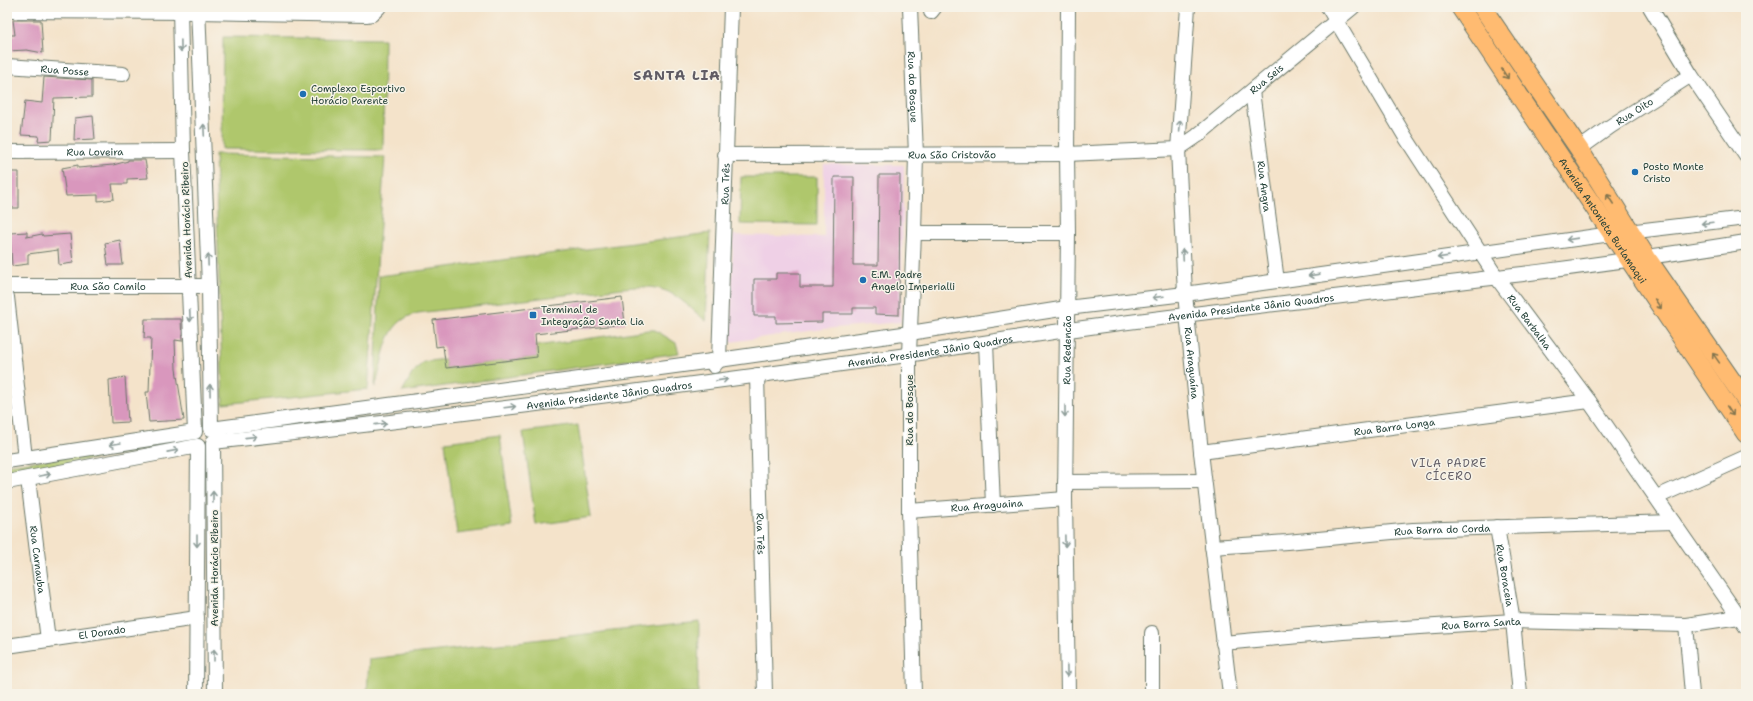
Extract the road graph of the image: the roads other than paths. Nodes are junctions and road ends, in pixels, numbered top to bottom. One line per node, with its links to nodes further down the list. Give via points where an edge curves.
1 (379, 7): 11 (street, via 372,14 366,15)
2 (730, 7): 25 (street, Rua Três)
3 (910, 7): 26 (street, Rua do Bosque)
4 (1068, 7): 24 (street, Rua Redencão)
5 (1188, 7): 20 (street, Rua Araguaína, one-way to 5)
6 (1328, 7): 14 (street, Rua Barbalha)
7 (1354, 7): 14 (street, Rua Seis)
8 (1460, 7): 15 (main road, Avenida Antonieta Burlamaqui)
9 (1482, 7): 15 (main road, Avenida Antonieta Burlamaqui)
10 (1650, 7): 18 (street)
11 (198, 9): 12 (street); 41 (street, Avenida Horácio Ribeiro, one-way to 11)
12 (180, 10): 13 (street); 22 (street, Avenida Horácio Ribeiro, one-way to 22)
13 (7, 12)
14 (1337, 20): 19 (street, Rua Seis); 34 (street, Rua Barbalha, via 1406,138)
15 (1499, 50): 21 (main road, Avenida Antonieta Burlamaqui); 32 (main road, Avenida Antonieta Burlamaqui, one-way to 32)
16 (7, 66): 17 (street, Rua Posse)
17 (123, 74)
18 (1691, 75): 21 (street, Rua Oito); 27 (street)
19 (1252, 91): 20 (street, Rua Seis); 38 (street, Rua Angra)
20 (1178, 149): 24 (street, Rua São Cristovão); 42 (street, Rua Araguaína, one-way to 20)
21 (1579, 149): 29 (main road, Avenida Antonieta Burlamaqui, one-way to 21)
22 (183, 151): 23 (street, Rua Loveira); 40 (street, Avenida Horácio Ribeiro)
23 (7, 152)
24 (1067, 154): 26 (street, Rua São Cristovão); 31 (street, Rua Redencão)
25 (725, 155): 26 (street, Rua São Cristovão); 51 (street, Rua Três)
26 (916, 155): 30 (street, Rua do Bosque)
27 (1746, 156)
28 (1746, 218): 29 (street, Avenida Presidente Jânio Quadros, one-way to 29)
29 (1631, 232): 32 (street, Avenida Presidente Jânio Quadros); 35 (main road, Avenida Antonieta Burlamaqui)
30 (914, 233): 31 (street); 47 (street, Rua do Bosque)
31 (1068, 233): 44 (street, Rua Redencão)
32 (1611, 234): 34 (street, Avenida Presidente Jânio Quadros, one-way to 34); 36 (main road, Avenida Antonieta Burlamaqui)
33 (1746, 242): 35 (street, Avenida Presidente Jânio Quadros)
34 (1481, 252): 37 (street, Rua Barbalha); 38 (street, Avenida Presidente Jânio Quadros, one-way to 38)
35 (1647, 258): 36 (street, Avenida Presidente Jânio Quadros); 55 (main road, Avenida Antonieta Burlamaqui, one-way to 35)
36 (1628, 260): 37 (street, Avenida Presidente Jânio Quadros); 59 (main road, Avenida Antonieta Burlamaqui, one-way to 59)
37 (1497, 278): 45 (street, Avenida Presidente Jânio Quadros); 54 (street, Rua Barbalha)
38 (1277, 281): 42 (street, Avenida Presidente Jânio Quadros)
39 (7, 286): 40 (street, Rua São Camilo)
40 (188, 286): 41 (street, Rua São Camilo); 58 (street, Avenida Horácio Ribeiro, one-way to 58)
41 (209, 286): 60 (street, Avenida Horácio Ribeiro, one-way to 41)
42 (1185, 294): 44 (street, Avenida Presidente Jânio Quadros, one-way to 44); 45 (street, Rua Araguaína)
43 (7, 298): 50 (street)
44 (1067, 308): 46 (street, Rua Redencão); 47 (street, Avenida Presidente Jânio Quadros)
45 (1186, 314): 46 (street, Avenida Presidente Jânio Quadros); 62 (street, Rua Araguaína)
46 (1066, 330): 48 (street, Avenida Presidente Jânio Quadros); 69 (street, Rua Redencão, one-way to 69)
47 (910, 333): 49 (street, Rua do Bosque); 51 (street, Avenida Presidente Jânio Quadros)
48 (986, 343): 49 (street, Avenida Presidente Jânio Quadros); 72 (street)
49 (909, 354): 52 (street, Avenida Presidente Jânio Quadros); 73 (street, Rua do Bosque)
50 (10, 360): 64 (street)
51 (719, 360): 53 (street); 56 (street, Avenida Presidente Jânio Quadros)
52 (757, 375): 53 (street, Avenida Presidente Jânio Quadros, one-way to 52); 87 (street, Rua Três)
53 (700, 383): 57 (street, Avenida Presidente Jânio Quadros, one-way to 53)
54 (1589, 401): 62 (street, Rua Barra Longa); 70 (street, Rua Barbalha)
55 (1746, 401)
56 (381, 407): 57 (street); 60 (street, Avenida Presidente Jânio Quadros, via 304,416)
57 (405, 421): 60 (street, Avenida Presidente Jânio Quadros, one-way to 57)
58 (195, 432): 60 (street, via 206,426); 61 (street, Avenida Horácio Ribeiro); 64 (street, one-way to 64)
59 (1746, 434)
60 (212, 436): 61 (street); 86 (street, Avenida Horácio Ribeiro, one-way to 60)
61 (198, 446): 66 (street, one-way to 61); 77 (street, Avenida Horácio Ribeiro, one-way to 77)
62 (1201, 452): 67 (street, Rua Araguaína)
63 (1746, 457): 70 (street)
64 (25, 458): 65 (street)
65 (7, 461)
66 (28, 479): 68 (street); 82 (street, Rua Carnauba)
67 (1204, 481): 69 (street); 76 (street, Rua Araguaína)
68 (7, 482)
69 (1065, 482): 71 (street, Rua Redencão)
70 (1657, 498): 74 (street, Rua Barbalha)
71 (1065, 499): 72 (street, Rua Araguaina); 89 (street, Rua Redencão, one-way to 89)
72 (993, 505): 73 (street, Rua Araguaina)
73 (909, 511): 88 (street, Rua do Bosque)
74 (1673, 522): 75 (street, Rua Barra do Corda); 79 (street, Rua Barbalha)
75 (1497, 527): 76 (street, Rua Barra do Corda, via 1413,530); 78 (street, Rua Boraceia)
76 (1212, 547): 83 (street, Rua Araguaína)
77 (197, 618): 82 (street, El Dorado); 85 (street, Avenida Horácio Ribeiro)
78 (1513, 620): 80 (street, Rua Barra Santa); 83 (street, Rua Barra Santa); 92 (street, Rua Boraceia)
79 (1743, 622): 80 (street, Rua Barra Santa)
80 (1686, 625): 93 (street)
81 (1152, 633): 90 (street)
82 (48, 640): 84 (street, El Dorado)
83 (1223, 643): 91 (street, Rua Araguaína)
84 (7, 646)
85 (196, 694)
86 (214, 694)
87 (765, 694)
88 (914, 694)
89 (1068, 694)
90 (1152, 694)
91 (1230, 694)
92 (1520, 694)
93 (1692, 694)

